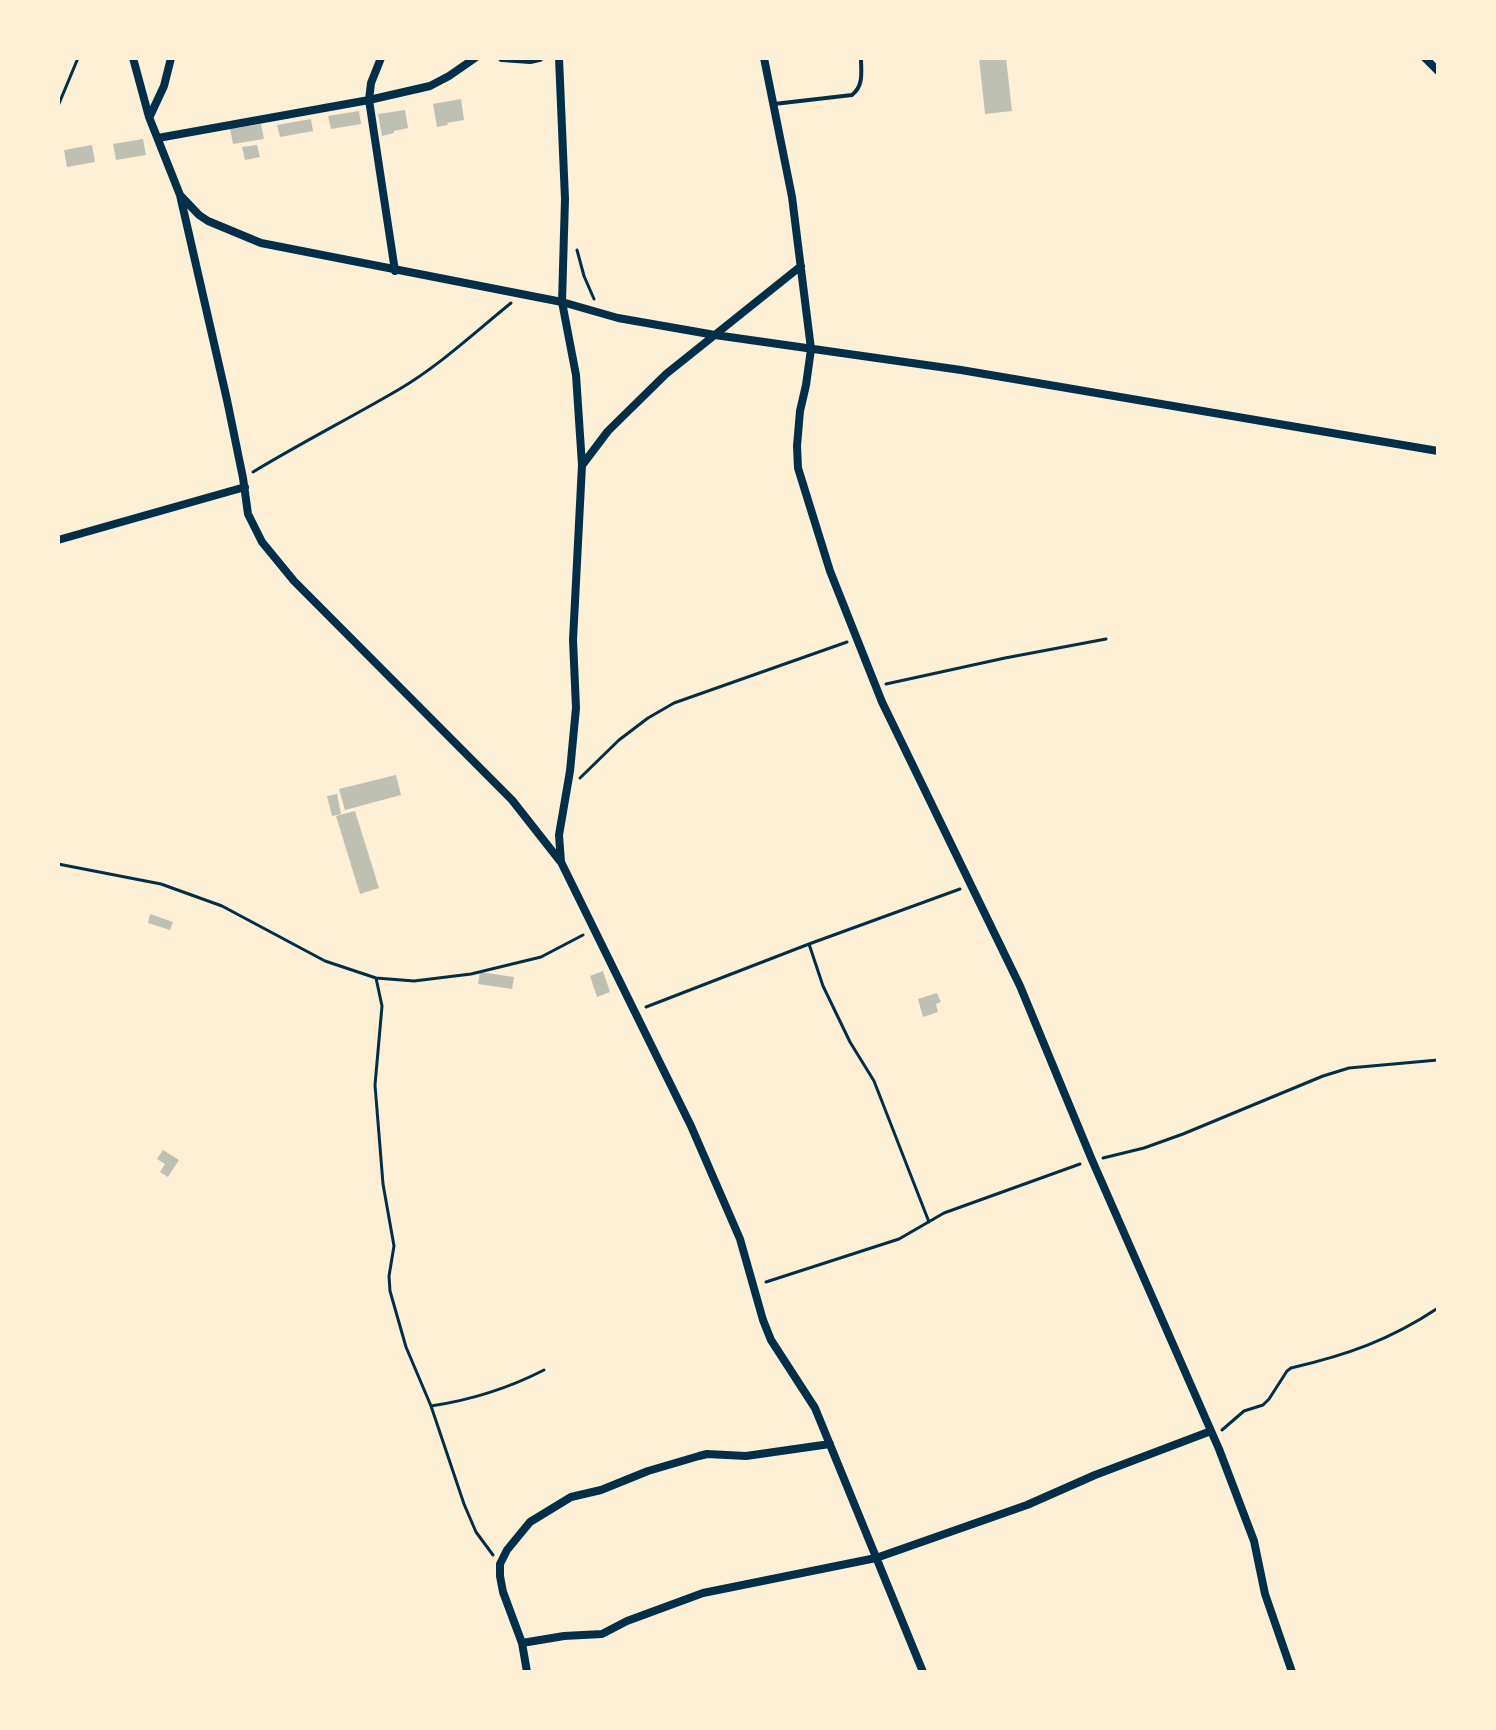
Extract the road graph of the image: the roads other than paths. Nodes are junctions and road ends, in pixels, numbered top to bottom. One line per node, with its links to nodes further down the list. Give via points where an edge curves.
1 (133, 58): 14 (street)
2 (171, 58): 14 (street)
3 (381, 58): 12 (street)
4 (475, 58): 12 (street, via 430,86)
5 (502, 58): 6 (street)
6 (539, 58)
7 (559, 58): 19 (street, via 565,199)
8 (764, 58): 13 (street)
9 (861, 58): 13 (lane, via 862,80 852,95)
10 (1425, 58): 11 (street)
11 (1438, 71)
12 (369, 100): 15 (street); 18 (street)
13 (774, 104): 17 (street)
14 (149, 117): 15 (street)
15 (158, 138): 16 (street)
16 (180, 195): 18 (street, via 208,221 261,243); 24 (street)
17 (801, 266): 20 (street); 21 (street)
18 (395, 271): 19 (street)
19 (562, 302): 20 (street); 23 (street, via 576,375)
20 (715, 335): 21 (street); 23 (street, via 666,374)
21 (811, 349): 22 (street); 27 (street, via 800,411 798,468 830,571 875,686 1020,986)
22 (1438, 451)
23 (582, 465): 26 (street, via 573,640 576,708 559,835)
24 (244, 482): 25 (street); 26 (street, via 248,514 262,542 294,581 512,800)
25 (58, 540)
26 (561, 862): 28 (street, via 691,1126 740,1239 771,1340 815,1408)
27 (1211, 1431): 29 (street); 33 (street, via 1251,1531 1265,1594)
28 (830, 1444): 29 (street); 30 (street, via 746,1456 699,1456 571,1497 530,1522 500,1564 503,1592)
29 (876, 1558): 30 (street, via 703,1593 602,1634); 32 (street)
30 (522, 1643): 31 (street)
31 (527, 1672)
32 (923, 1672)
33 (1292, 1672)

